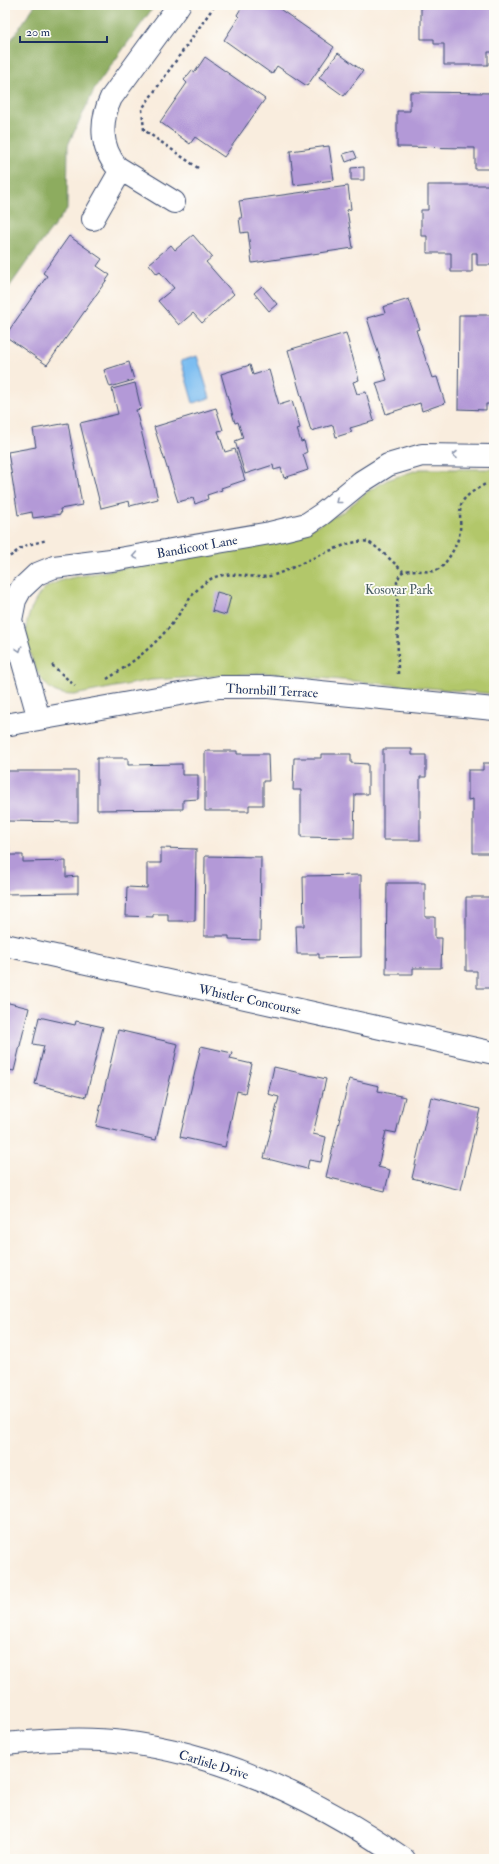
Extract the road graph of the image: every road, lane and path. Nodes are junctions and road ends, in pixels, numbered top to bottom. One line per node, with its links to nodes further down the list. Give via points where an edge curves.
1 (179, 5): 4 (street, via 116,91 106,109 104,140 111,158)
2 (215, 5): 3 (path, via 142,109 144,130)
3 (198, 168)
4 (121, 170): 5 (street); 6 (street)
5 (174, 202)
6 (93, 219)
7 (494, 456): 12 (street, Bandicoot Lane, one-way to 12, via 422,455 388,465 361,482 307,524 134,557 67,564 46,569 26,583 14,605 12,626)
8 (488, 482): 11 (path, via 461,504 458,540 445,564 438,570 428,572)
9 (54, 540): 10 (path, via 24,546)
10 (5, 560)
11 (403, 571): 13 (path, via 368,542 358,542 322,554 273,576 224,574 214,577 205,582 166,631 145,651); 15 (path, via 397,582)
12 (23, 659): 14 (path, via 42,655 76,687); 17 (street, Bandicoot Lane)
13 (104, 681)
14 (81, 688)
15 (398, 700): 16 (street, Thornbill Terrace); 17 (street, Thornbill Terrace, via 269,687 219,687)
16 (494, 709)
17 (39, 719): 18 (street, Thornbill Terrace)
18 (5, 725)
19 (5, 944): 20 (street, Whistler Concourse)
20 (494, 1053)
21 (5, 1744): 22 (street, Carlisle Drive, via 108,1741 162,1749 212,1762 281,1788 348,1824)
22 (404, 1859)

